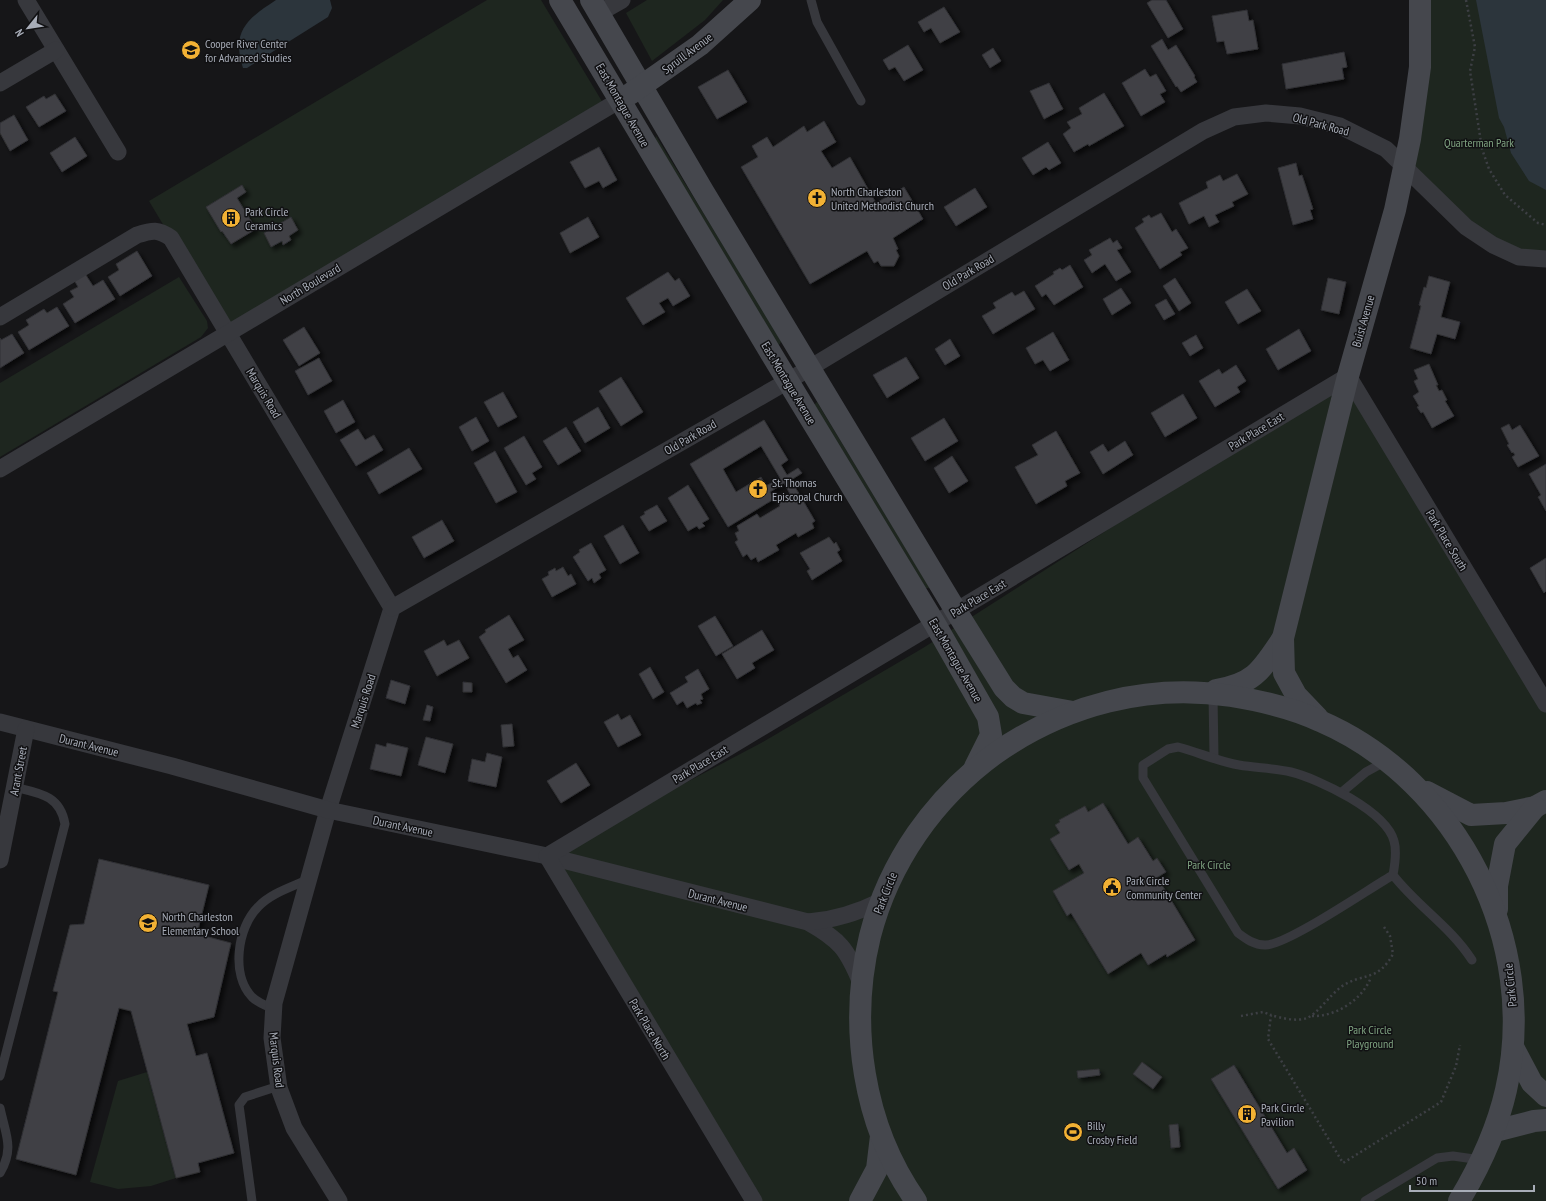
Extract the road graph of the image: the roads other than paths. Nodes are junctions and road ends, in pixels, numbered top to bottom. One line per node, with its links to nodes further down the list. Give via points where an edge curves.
1 (26, 0): 8 (street)
2 (560, 0): 11 (street, East Montague Avenue)
3 (622, 0): 7 (street)
4 (750, 0): 10 (street, Spruill Avenue, via 700,45)
5 (811, 0): 12 (lane, via 817,22)
6 (1420, 0): 14 (street, Buist Avenue, via 1420,67)
7 (595, 7): 10 (street, East Montague Avenue)
8 (56, 50): 9 (street); 13 (street)
9 (0, 83)
10 (642, 86): 11 (street, Spruill Avenue); 18 (street, East Montague Avenue, via 702,191)
11 (620, 100): 17 (street, North Boulevard); 20 (street, East Montague Avenue)
12 (861, 100)
13 (118, 152)
14 (1404, 165): 15 (street, Old Park Road, via 1466,227 1488,242 1519,257); 18 (street, Old Park Road, via 1386,149 1340,126 1300,116 1266,113 1234,117 1202,131); 19 (street, Buist Avenue, via 1395,210)
15 (1546, 259)
16 (0, 317): 17 (street, Marquis Road, via 137,234 162,231 171,238)
17 (228, 333): 21 (street, North Boulevard); 22 (street, Marquis Road)
18 (810, 367): 20 (street, Old Park Road); 23 (street, East Montague Avenue)
19 (1348, 376): 23 (street, Park Place East); 25 (street, Buist Avenue); 27 (street, Park Place South)
20 (788, 381): 22 (street, Old Park Road); 24 (street, East Montague Avenue)
21 (0, 469)
22 (392, 608): 39 (street, Marquis Road)
23 (956, 611): 24 (street, Park Place East); 28 (street, East Montague Avenue, via 1004,688 1013,698 1024,703)
24 (935, 624): 34 (street, East Montague Avenue, via 988,717 991,735); 40 (street, Park Place East)
25 (1283, 638): 26 (street, Buist Avenue, via 1267,661 1243,684); 29 (street, Buist Avenue, via 1284,673 1296,695)
26 (1209, 693): 28 (street, Park Circle, via 1160,692 1115,699); 29 (street, Park Circle, via 1263,701); 32 (lane)
27 (1546, 704)
28 (1072, 712): 34 (street, Park Circle, via 1021,736)
29 (1320, 720): 33 (street, Park Circle, via 1354,738)
30 (0, 722): 31 (street, Durant Avenue)
31 (26, 729): 36 (street, Arant Street); 39 (street, Durant Avenue, via 172,766)
32 (1214, 757): 37 (lane, via 1238,765 1290,772); 42 (lane, via 1178,747 1168,749 1143,765 1143,778 1238,933 1247,940 1266,946 1286,940)
33 (1386, 760): 35 (street, Park Circle); 37 (lane, via 1366,772)
34 (974, 770): 44 (street, Park Circle, via 937,807 915,836 896,868)
35 (1415, 786): 38 (street, via 1469,814 1506,813); 45 (street, Park Circle, via 1459,838 1481,877)
36 (14, 787): 41 (street, Arant Street); 51 (lane, via 43,794 52,799 60,808 65,824)
37 (1342, 792): 42 (lane, via 1386,826 1394,841)
38 (1540, 804): 45 (street, via 1505,844 1497,886)
39 (328, 810): 40 (street, Durant Avenue); 43 (street, Marquis Road)
40 (547, 856): 46 (street, Durant Avenue); 62 (street, Park Place North)
41 (0, 860)
42 (1393, 874): 47 (lane, via 1406,892 1452,932)
43 (309, 879): 49 (street, Marquis Road); 49 (lane, via 284,890 258,907 245,929 239,964 245,988 258,1002)
44 (881, 901): 46 (street, Durant Avenue, via 832,921); 48 (street, Park Circle, via 867,949)
45 (1497, 915): 50 (street, Park Circle, via 1514,1003)
46 (808, 922): 48 (street, Durant Avenue, via 831,935 850,956)
47 (1472, 960)
48 (861, 983): 57 (street, Park Circle, via 862,1061)
49 (274, 1009): 52 (street, Marquis Road, via 272,1038)
50 (1513, 1047): 53 (street, via 1532,1083); 56 (street, Park Circle, via 1507,1090)
51 (0, 1076)
52 (279, 1086): 60 (lane, via 245,1097 239,1105); 61 (street, Marquis Road, via 294,1128)
53 (1546, 1096)
54 (0, 1108): 59 (lane, via 9,1153)
55 (1546, 1120): 56 (street)
56 (1495, 1131): 58 (street, Park Circle)
57 (881, 1136): 63 (street, via 877,1169); 64 (street, Park Circle)
58 (1482, 1160): 65 (lane, via 1453,1156 1437,1158); 66 (street, Park Circle)
59 (0, 1173)
60 (252, 1201)
61 (339, 1201)
62 (754, 1201)
63 (860, 1201)
64 (916, 1201)
65 (1365, 1201)
66 (1459, 1201)

